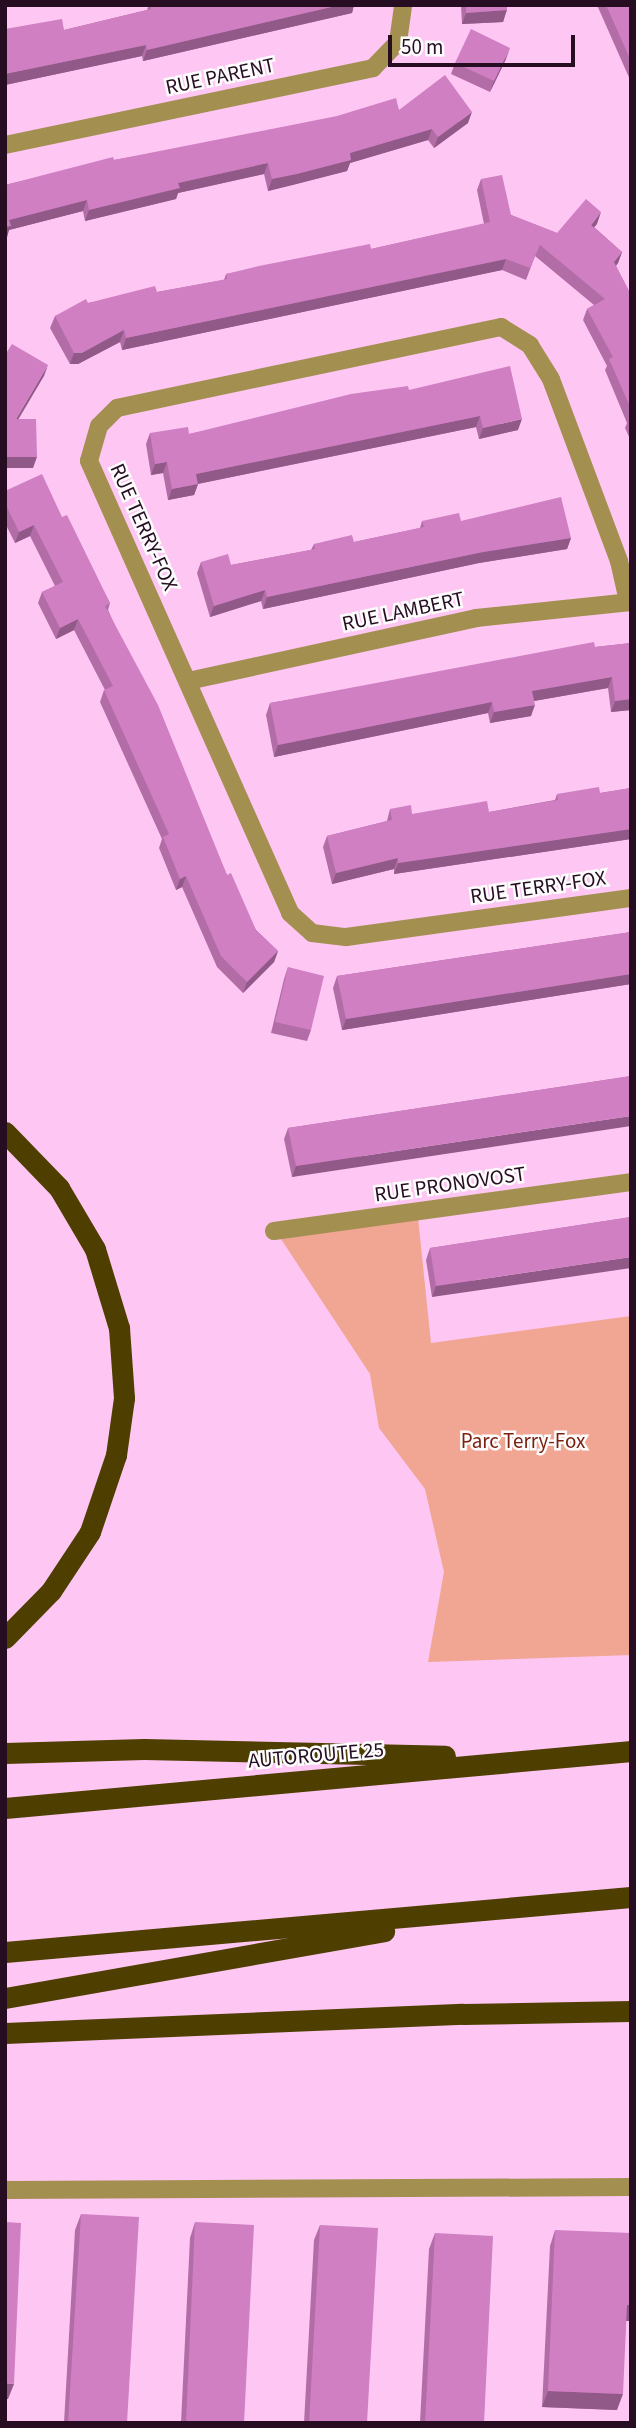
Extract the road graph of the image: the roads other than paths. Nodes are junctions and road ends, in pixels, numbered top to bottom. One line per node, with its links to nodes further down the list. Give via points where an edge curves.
1 (403, 5): 2 (street, RUE PARENT, via 398,42 373,68)
2 (5, 145)
3 (630, 601): 4 (street, RUE LAMBERT, via 476,618); 4 (street, RUE TERRY-FOX, via 551,379 530,345 501,327 117,408 99,426 89,461)
4 (188, 681): 5 (street, RUE TERRY-FOX, via 290,913 312,933 346,937)
5 (631, 898)
6 (5, 1132): 9 (highway, via 52,1178 90,1238 117,1317 124,1398 116,1455 90,1532 51,1591)
7 (631, 1182): 8 (street, RUE PRONOVOST)
8 (275, 1231)
9 (5, 1637)
10 (631, 1751): 12 (highway, AUTOROUTE 25)
11 (5, 1754): 12 (highway, via 144,1749)
12 (542, 1759): 13 (highway, AUTOROUTE 25)
13 (5, 1808)
14 (631, 1897): 15 (highway)
15 (496, 1909): 16 (highway); 17 (highway, via 128,1980)
16 (5, 1952)
17 (5, 1998)
18 (631, 2011): 19 (highway, via 435,2014)
19 (5, 2033)
20 (631, 2187): 21 (street)
21 (5, 2190)

